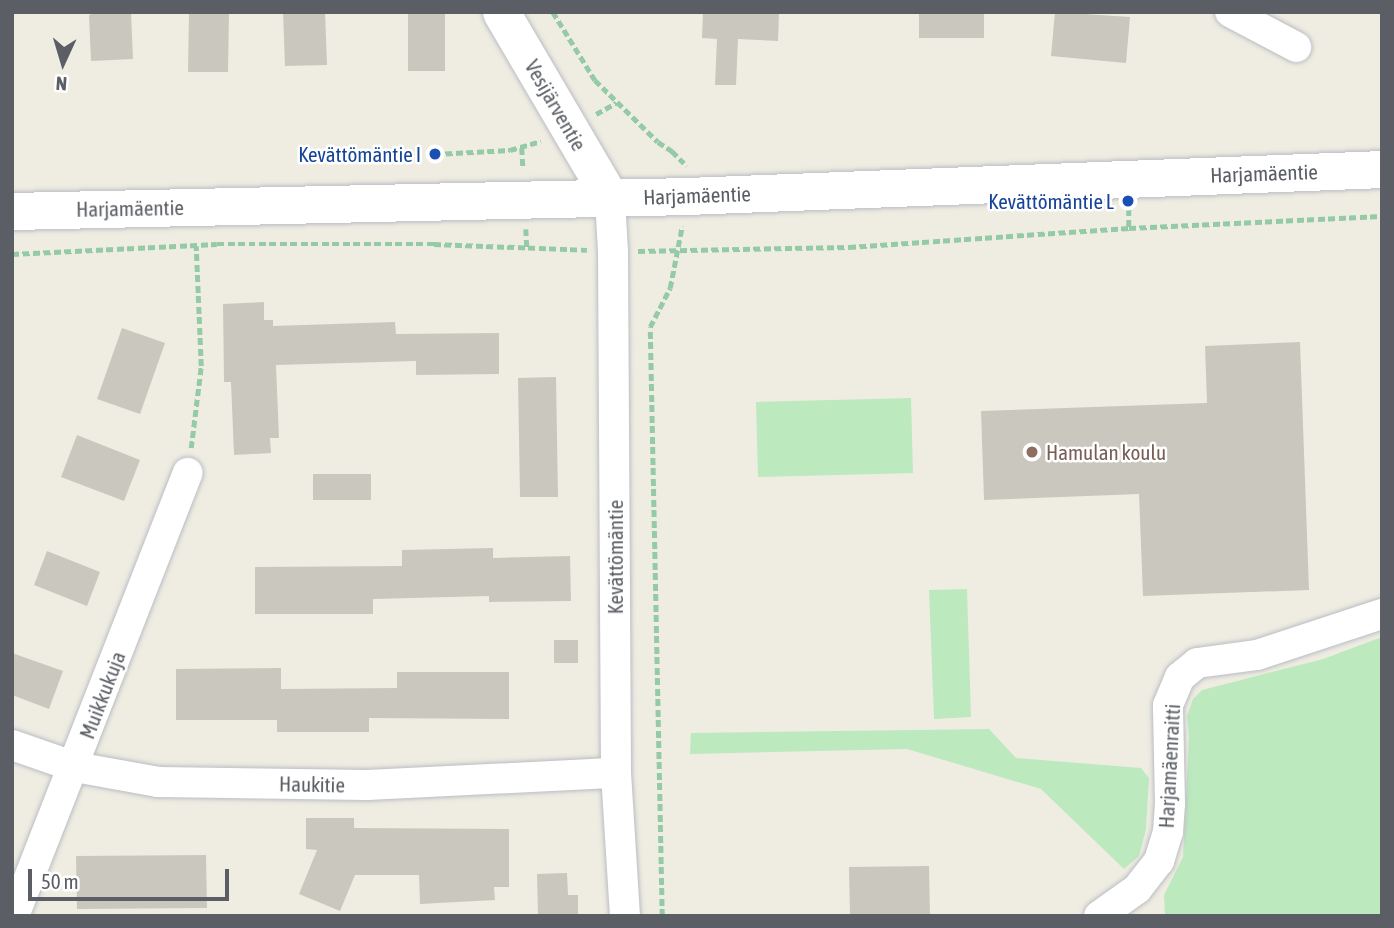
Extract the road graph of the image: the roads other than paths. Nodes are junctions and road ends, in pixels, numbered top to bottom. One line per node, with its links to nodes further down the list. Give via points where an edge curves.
1 (502, 12): 5 (street, Vesijärventie)
2 (1230, 12): 3 (street)
3 (1296, 47)
4 (1382, 169): 5 (street, Harjamäentie)
5 (610, 198): 6 (street, Harjamäentie); 11 (street, Kevättömäntie)
6 (12, 211)
7 (188, 473): 10 (street, Muikkukuja)
8 (1382, 614): 14 (street, Harjamäenraitti, via 1256,655 1197,663 1180,677 1168,705 1170,804 1159,861 1137,889)
9 (12, 745): 10 (street, Haukitie)
10 (75, 767): 11 (street, Haukitie, via 158,782 368,785); 12 (street, Muikkukuja)
11 (616, 773): 13 (street, Kevättömäntie)
12 (14, 916)
13 (625, 916)
14 (1099, 916)

